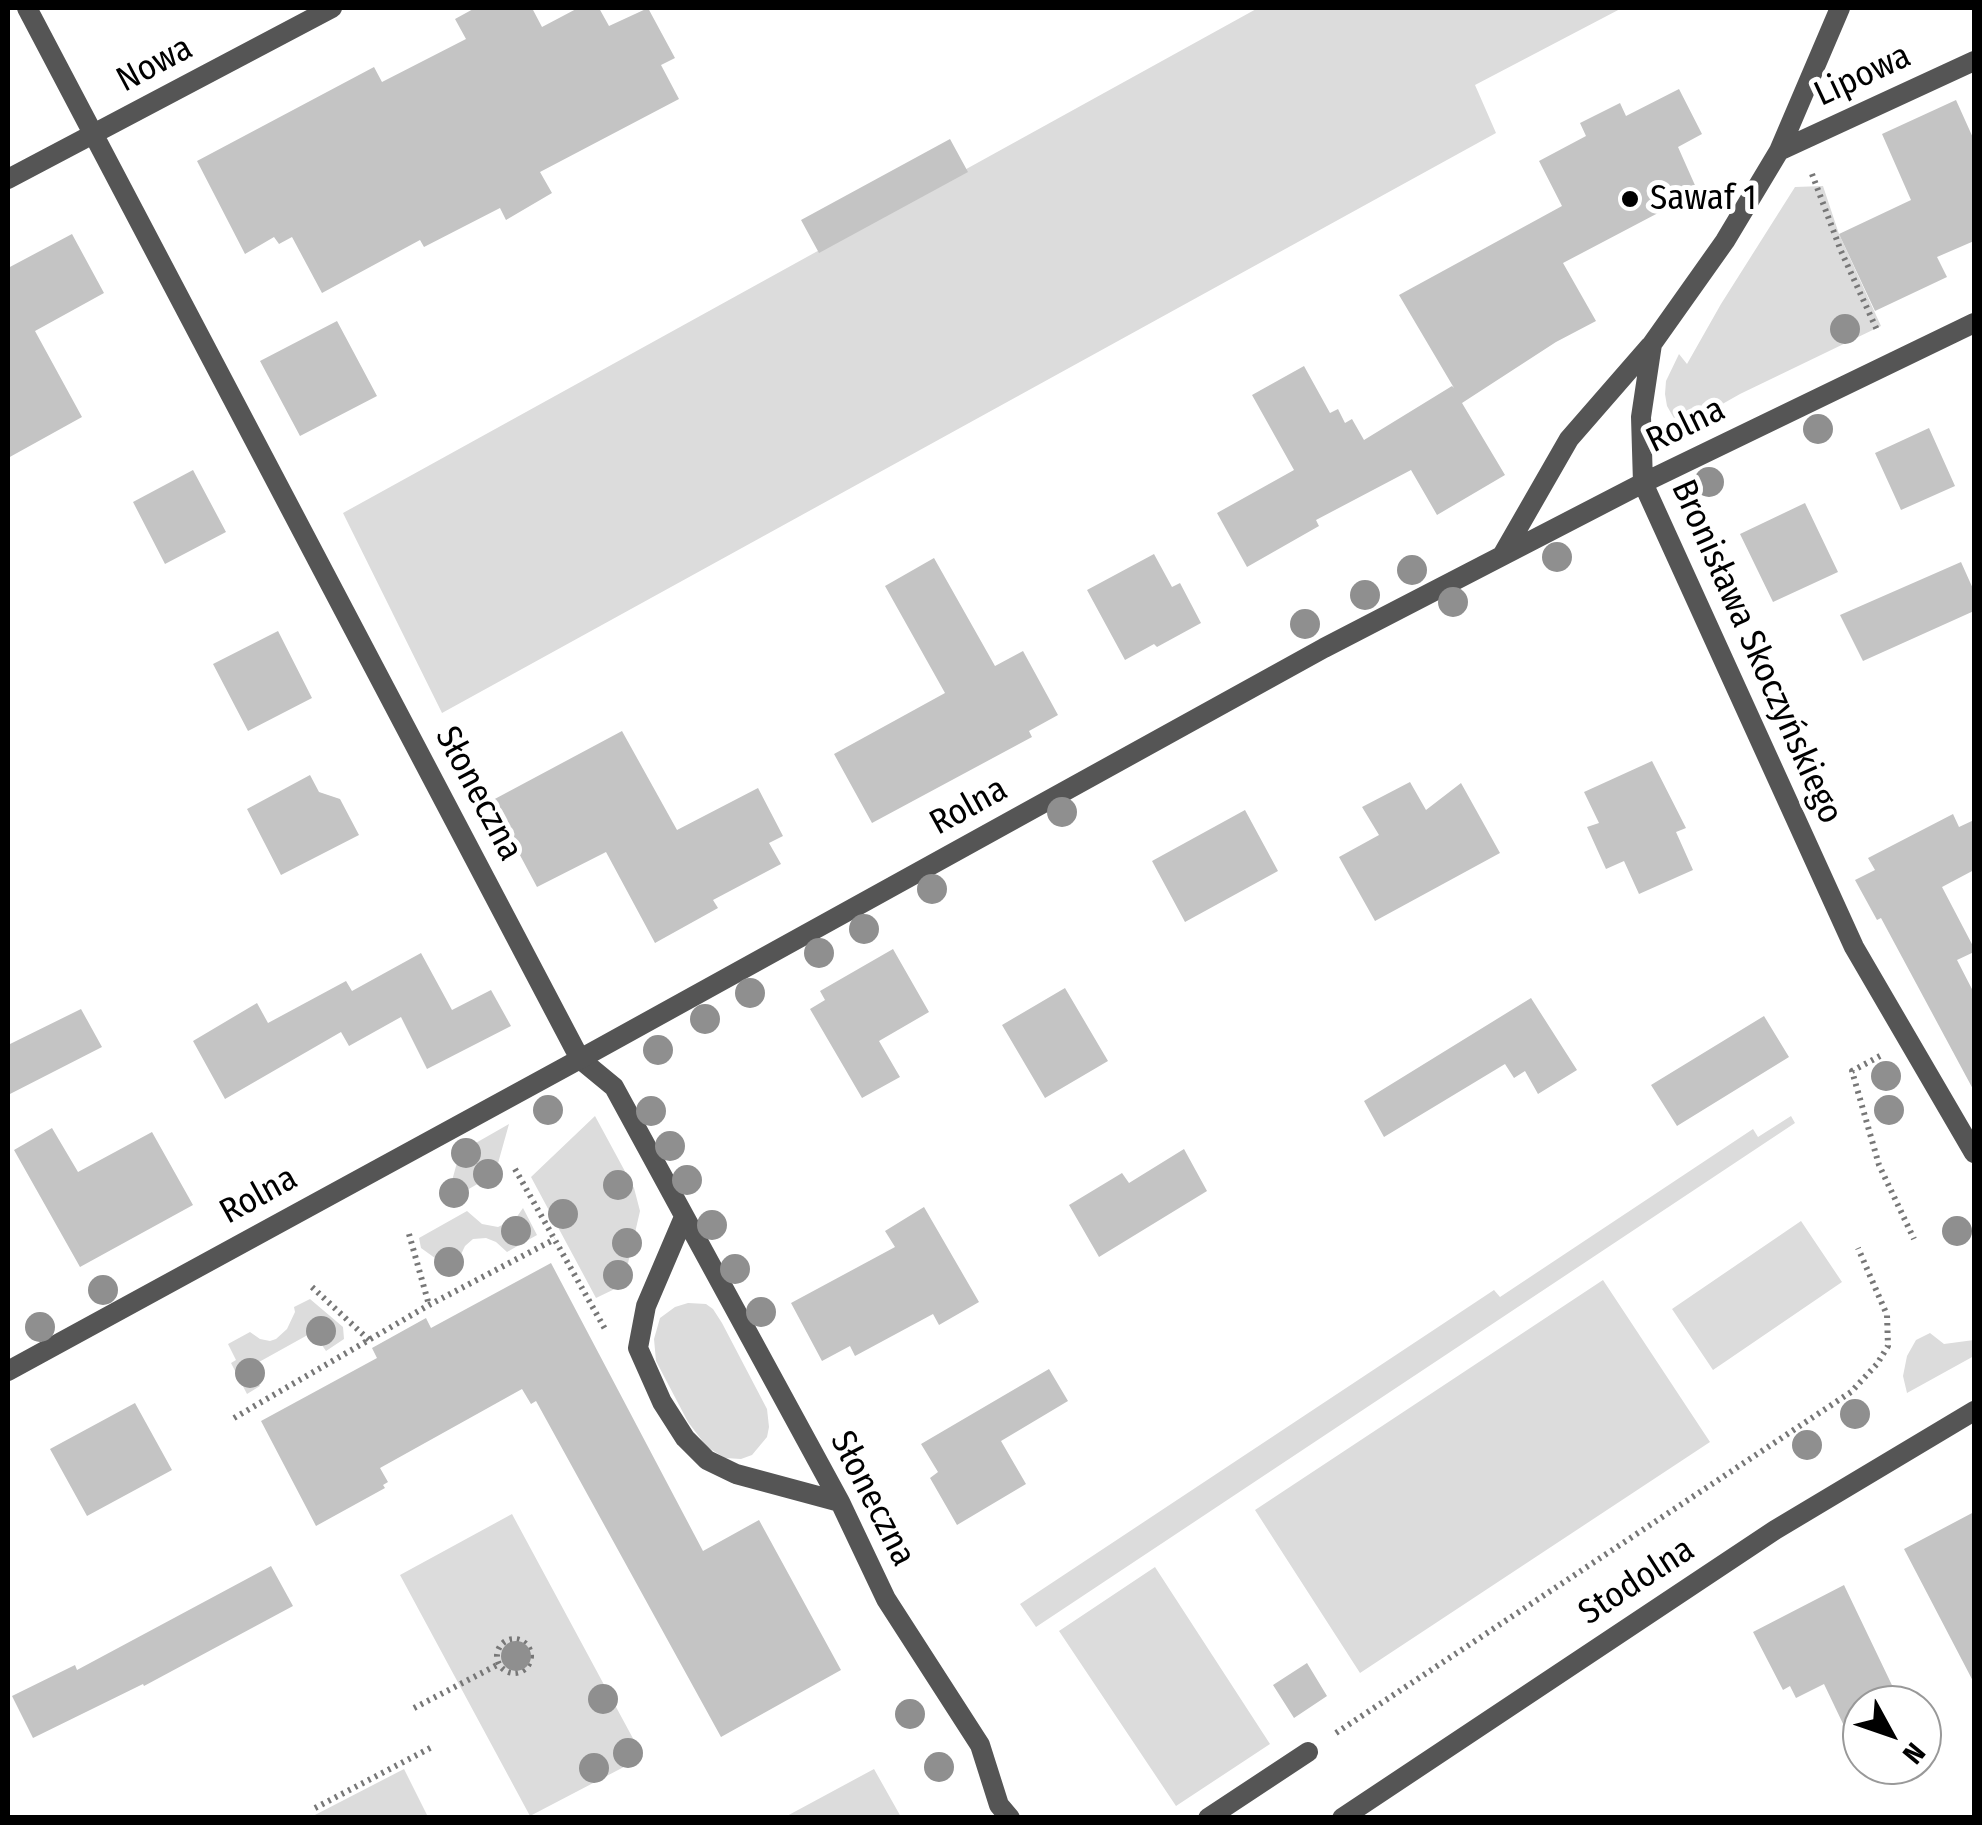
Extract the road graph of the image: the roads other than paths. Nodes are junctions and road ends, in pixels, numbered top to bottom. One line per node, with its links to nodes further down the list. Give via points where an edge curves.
1 (27, 8): 5 (street, Słoneczna)
2 (332, 8): 5 (street, Nowa)
3 (1840, 8): 6 (street, Bronisława Skoczyńskiego)
4 (1974, 61): 6 (street, Lipowa)
5 (94, 134): 7 (street, Nowa); 12 (street, Słoneczna)
6 (1779, 151): 9 (street, Bronisława Skoczyńskiego)
7 (8, 179)
8 (1974, 324): 10 (street, Rolna)
9 (1652, 344): 10 (street, Bronisława Skoczyńskiego, via 1640,417); 11 (street, via 1569,440)
10 (1643, 483): 11 (street, Rolna); 13 (street, Bronisława Skoczyńskiego, via 1854,946)
11 (1502, 556): 12 (street, Rolna)
12 (580, 1059): 14 (street, Słoneczna, via 614,1088); 15 (street, Rolna)
13 (1974, 1153)
14 (684, 1217): 17 (street, Słoneczna); 17 (street, via 646,1306 638,1348 662,1402 706,1460)
15 (8, 1371)
16 (1974, 1411): 21 (street, Stodolna, via 1775,1530)
17 (840, 1502): 19 (street, Słoneczna, via 886,1599 980,1745)
18 (1308, 1752): 20 (street)
19 (1010, 1818)
20 (1208, 1818)
21 (1342, 1818)

